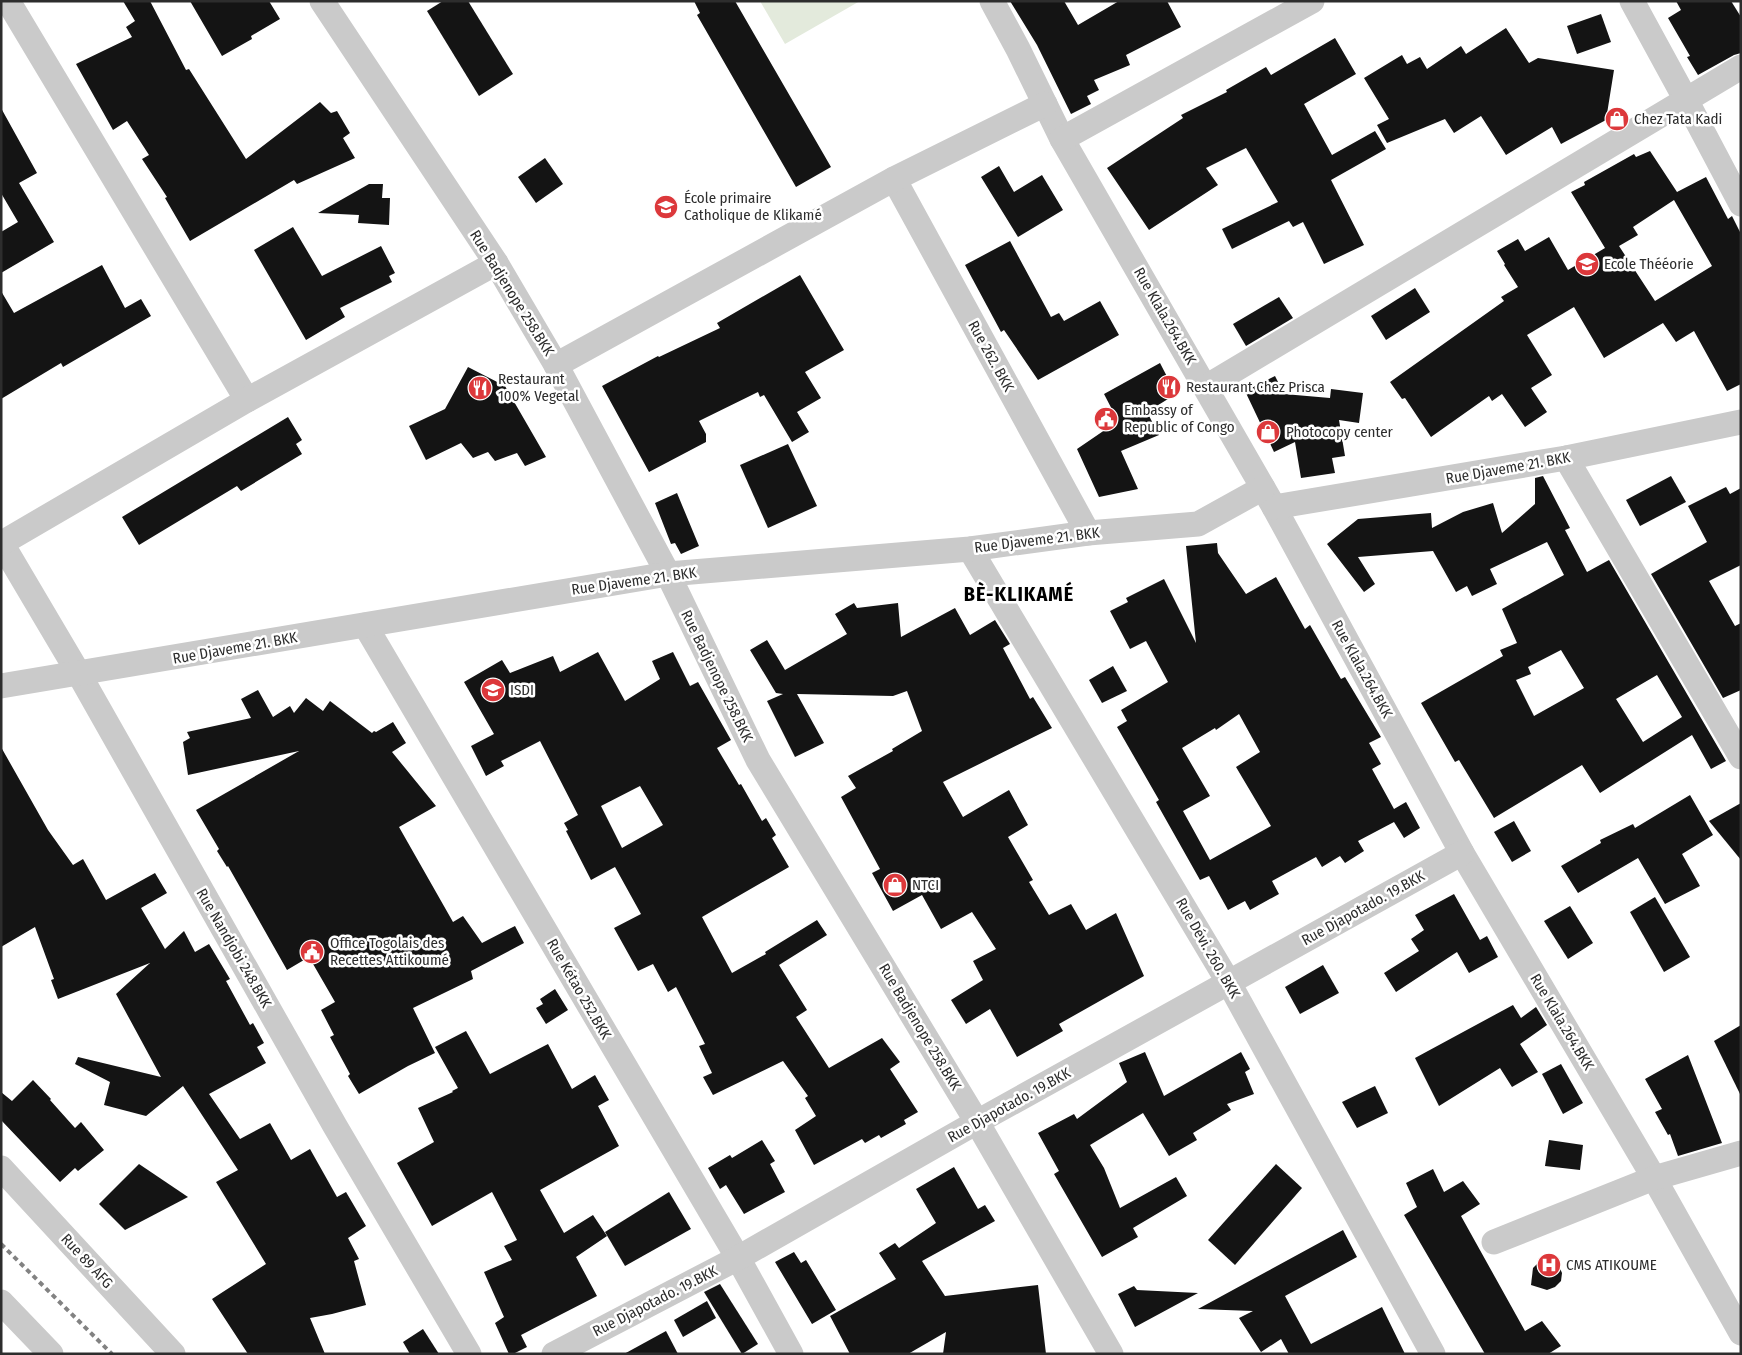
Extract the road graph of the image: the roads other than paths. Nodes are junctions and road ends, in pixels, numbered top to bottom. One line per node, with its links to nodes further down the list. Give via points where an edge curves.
1 (8, 1): 15 (street)
2 (322, 1): 12 (street, Rue Badjenope 258.BKK)
3 (992, 1): 8 (street, Rue Klala.264.BKK)
4 (1312, 1): 9 (street)
5 (1632, 1): 7 (street)
6 (1741, 67): 7 (street)
7 (1686, 100): 11 (street); 14 (street)
8 (1045, 104): 9 (street, Rue Klala.264.BKK); 10 (street)
9 (1062, 139): 14 (street, Rue Klala.264.BKK)
10 (894, 179): 13 (street); 19 (street, Rue 262. BKK)
11 (1741, 204)
12 (496, 263): 13 (street, Rue Badjenope 258.BKK); 15 (street)
13 (556, 365): 22 (street, Rue Badjenope 258.BKK)
14 (1206, 387): 18 (street, Rue Klala.264.BKK)
15 (247, 400): 20 (street)
16 (1741, 422): 17 (street, Rue Djaveme 21. BKK)
17 (1566, 458): 18 (street, Rue Djaveme 21. BKK); 26 (street)
18 (1269, 497): 19 (street, Rue Djaveme 21. BKK, via 1198,524); 27 (street, Rue Klala.264.BKK)
19 (1088, 533): 21 (street, Rue Djaveme 21. BKK)
20 (2, 542): 24 (street, Rue Nandjobi 248.BKK)
21 (970, 549): 22 (street, Rue Djaveme 21. BKK); 28 (street, Rue Dévi. 260. BKK)
22 (668, 574): 23 (street, Rue Djaveme 21. BKK); 29 (street, Rue Badjenope 258.BKK, via 758,760)
23 (365, 625): 24 (street, Rue Djaveme 21. BKK); 34 (street, Rue Kétao 252.BKK)
24 (79, 674): 25 (street, Rue Djaveme 21. BKK); 39 (street, Rue Nandjobi 248.BKK, via 335,1126)
25 (1, 686)
26 (1741, 757)
27 (1462, 853): 28 (street, Rue Djapotado. 19.BKK); 32 (street, Rue Klala.264.BKK)
28 (1229, 983): 29 (street, Rue Djapotado. 19.BKK); 43 (street, Rue Dévi. 260. BKK)
29 (977, 1122): 34 (street, Rue Djapotado. 19.BKK); 42 (street, Rue Badjenope 258.BKK)
30 (1741, 1153): 32 (street)
31 (1, 1168): 38 (street, Rue 89 AFG)
32 (1654, 1178): 33 (street); 36 (street, Rue Klala.264.BKK)
33 (1494, 1242)
34 (738, 1258): 40 (street, Rue Djapotado. 19.BKK); 41 (street, Rue Kétao 252.BKK)
35 (4, 1308): 37 (street)
36 (1741, 1333)
37 (50, 1354)
38 (174, 1354)
39 (469, 1354)
40 (554, 1354)
41 (791, 1354)
42 (1111, 1354)
43 (1433, 1354)

